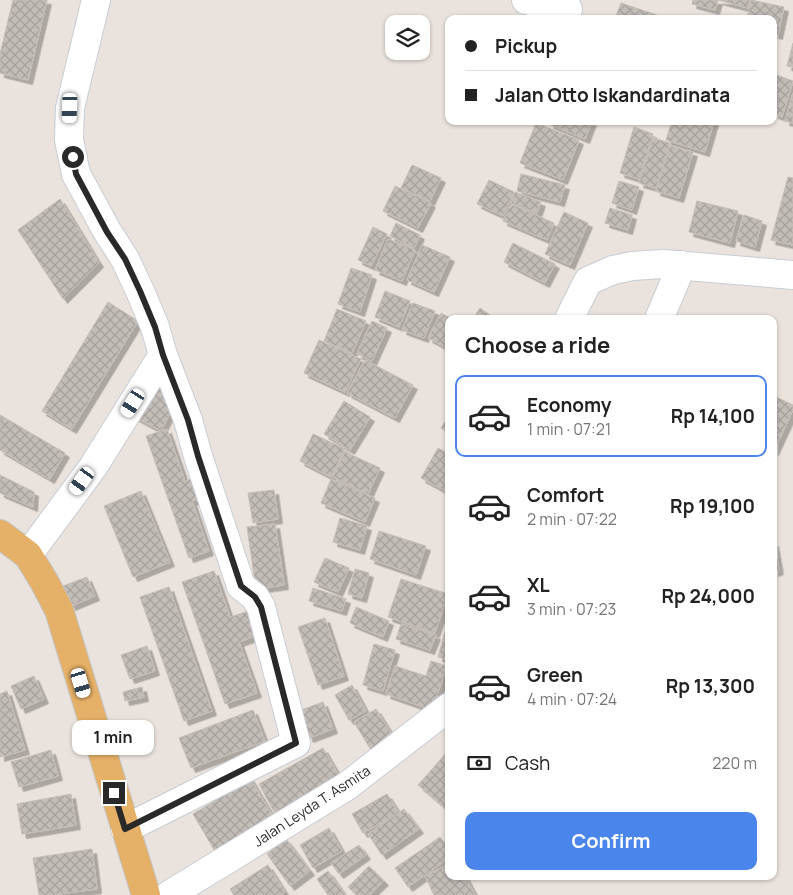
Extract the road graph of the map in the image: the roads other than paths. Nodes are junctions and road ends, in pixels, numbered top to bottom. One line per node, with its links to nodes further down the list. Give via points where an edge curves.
1 (96, 0): 8 (street, via 70,108 69,140 76,174 125,259 155,327)
2 (526, 0): 3 (street)
3 (568, 9)
4 (682, 265): 5 (street); 6 (street, via 632,266 601,275 588,281); 7 (street)
5 (793, 276)
6 (571, 315)
7 (660, 315)
8 (163, 355): 10 (street, via 93,466); 12 (street, via 188,420 241,586 255,597 261,607 296,743)
9 (0, 534): 10 (main road)
10 (28, 556): 12 (main road, via 59,610)
11 (445, 710): 14 (street, Jalan Leyda T. Asmita, via 347,786)
12 (125, 829): 13 (main road)
13 (146, 895)
14 (169, 895)

